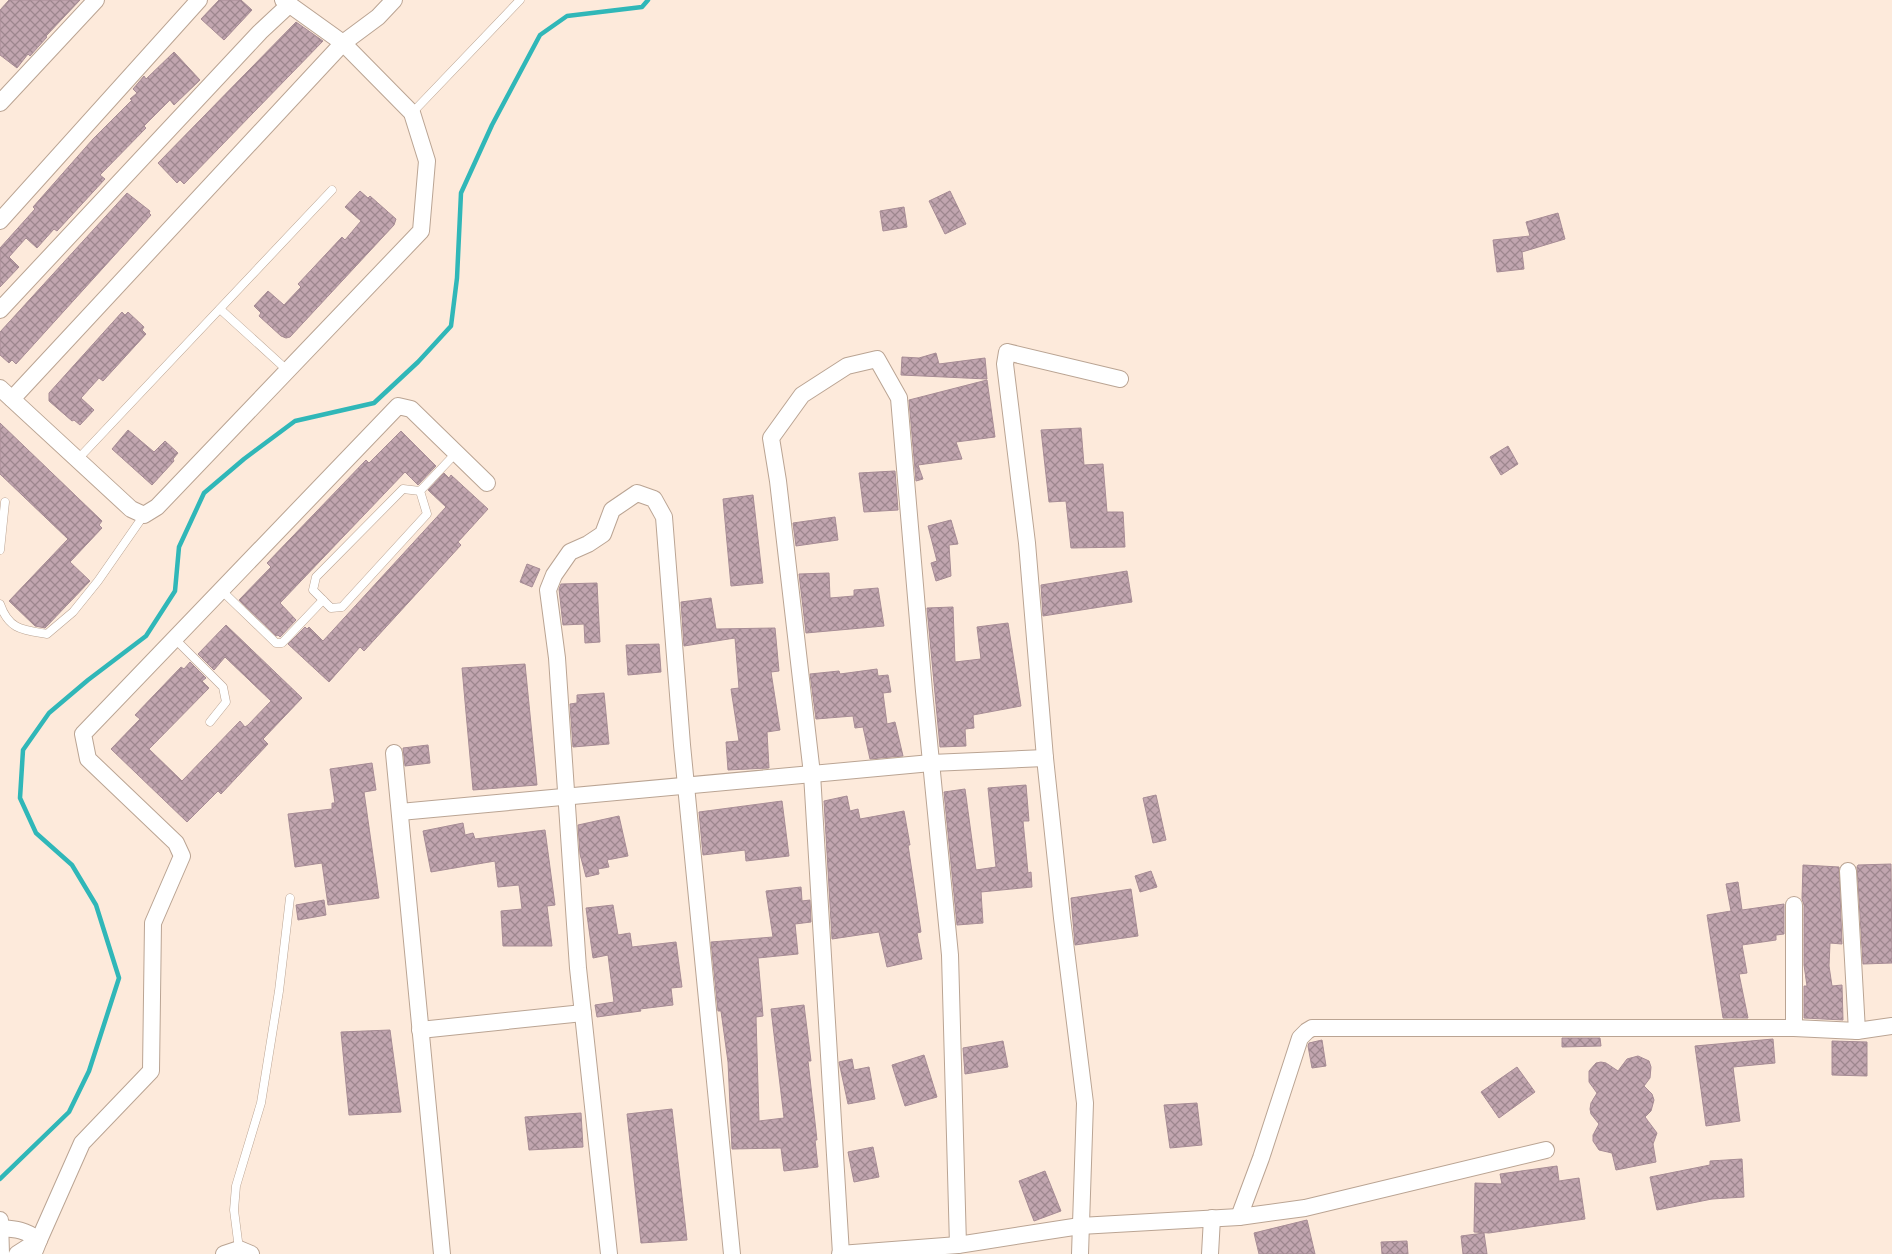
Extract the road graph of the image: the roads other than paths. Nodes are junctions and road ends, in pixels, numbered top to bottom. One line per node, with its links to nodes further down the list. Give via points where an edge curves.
1 (96, 0): 7 (street)
2 (198, 0): 10 (street)
3 (394, 0): 6 (street, via 378,17)
4 (520, 0): 8 (lane)
5 (286, 2): 6 (street); 12 (street)
6 (343, 43): 8 (street); 15 (street)
7 (0, 103)
8 (412, 113): 13 (street, via 427,161 421,231)
9 (332, 190): 11 (lane)
10 (0, 221)
11 (220, 309): 13 (lane); 17 (lane)
12 (0, 310)
13 (287, 370): 21 (street, via 157,507)
14 (1120, 379): 29 (street, via 1007,352 1005,364 1027,543)
15 (6, 394): 17 (street)
16 (456, 453): 18 (street); 19 (lane); 23 (street, via 411,409 398,406)
17 (78, 459): 21 (street, via 131,509)
18 (487, 483)
19 (420, 491): 24 (lane, via 403,489 316,577 313,590); 24 (lane, via 427,514 342,607 331,608)
20 (5, 502): 22 (lane)
21 (144, 515): 25 (lane, via 73,612 47,634 10,624)
22 (0, 550)
23 (221, 590): 24 (lane, via 276,644 282,643); 26 (street)
24 (322, 600)
25 (0, 604)
26 (175, 639): 27 (lane, via 223,687 226,702); 50 (street, via 83,734 88,759 176,843 182,856 153,923 151,1071 82,1142)
27 (210, 722)
28 (394, 753): 34 (street)
29 (1045, 758): 30 (street); 47 (street, via 1085,1103)
30 (931, 763): 31 (street); 31 (street, via 899,398 877,359 847,366 802,395 771,438); 49 (street, via 950,955)
31 (812, 774): 32 (street); 57 (street)
32 (687, 786): 33 (street); 33 (street, via 664,516 654,499 637,493 612,510 603,534 570,552 548,590 557,658); 56 (street)
33 (567, 797): 34 (street); 38 (street)
34 (400, 812): 41 (street)
35 (1848, 871): 42 (street)
36 (290, 898): 51 (lane, via 261,1103 236,1186 234,1210)
37 (1794, 905): 40 (street)
38 (583, 1013): 41 (street); 55 (street)
39 (1892, 1026): 42 (street)
40 (1794, 1028): 42 (street); 44 (street, via 1312,1028 1300,1038)
41 (420, 1030): 54 (street)
42 (1857, 1031)
43 (1546, 1150): 44 (street, via 1305,1208)
44 (1239, 1217): 45 (street)
45 (1212, 1218): 47 (street); 59 (street)
46 (0, 1220): 48 (street)
47 (1080, 1226): 49 (street); 58 (street)
48 (0, 1228): 50 (street, via 29,1232); 52 (street)
49 (958, 1245): 57 (street)
50 (36, 1247): 53 (street)
51 (238, 1252)
52 (1, 1254)
53 (17, 1254)
54 (442, 1254)
55 (609, 1254)
56 (732, 1254)
57 (841, 1254)
58 (1080, 1254)
59 (1210, 1254)

